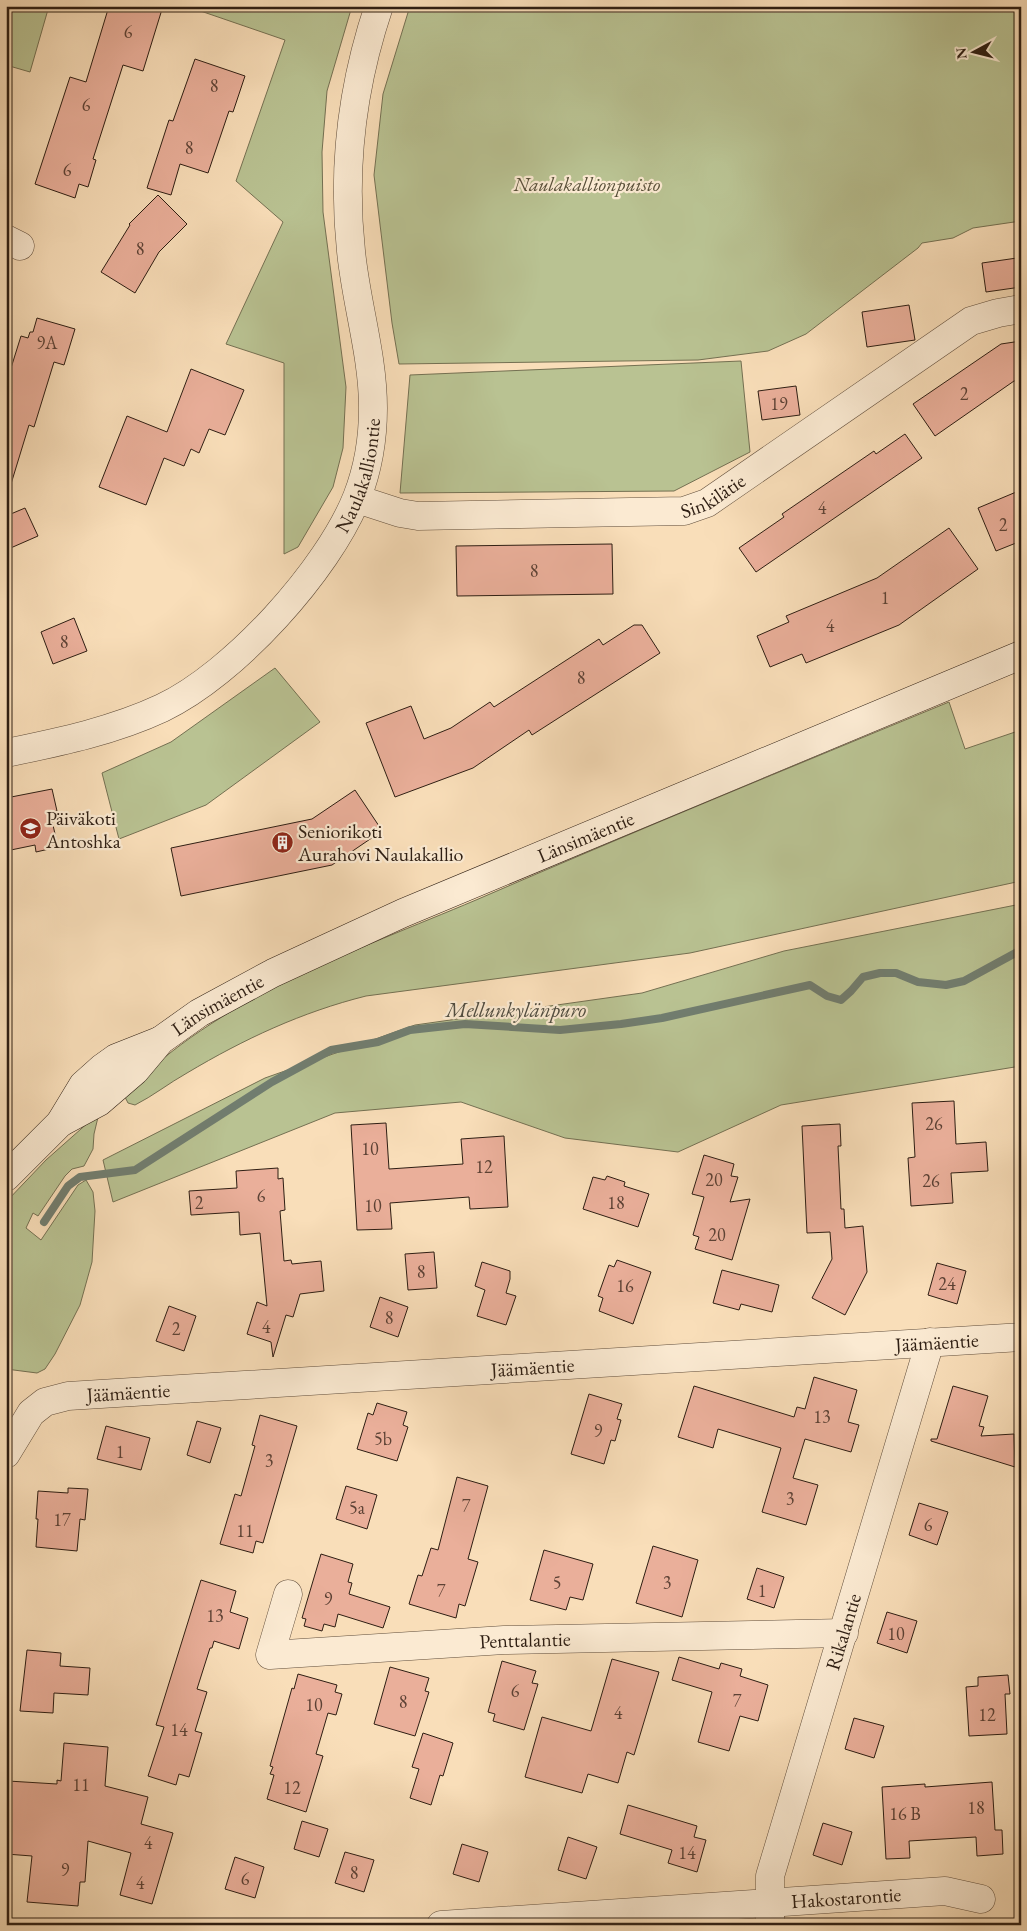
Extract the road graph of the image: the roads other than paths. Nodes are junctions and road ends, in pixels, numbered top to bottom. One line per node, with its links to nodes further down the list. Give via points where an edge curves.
1 (379, 6): 3 (street, Naulakalliontie, via 353,104 347,177 351,253 373,407 367,463)
2 (1021, 309): 3 (street, Sinkilätie, via 971,321 707,503 684,511 418,516 400,514)
3 (357, 498): 5 (street, Naulakalliontie, via 337,537 302,586 244,650 205,682 164,707 120,725 58,743)
4 (1021, 655): 6 (street, Länsimäentie, via 403,913 273,973 199,1012 160,1040 135,1071 99,1102 60,1123)
5 (6, 753)
6 (6, 1177)
7 (1021, 1337): 8 (street, Jäämäentie)
8 (930, 1342): 9 (street, Jäämäentie, via 68,1396 45,1402 31,1413); 11 (street, Rikalantie)
9 (6, 1454)
10 (288, 1594): 11 (street, Penttalantie, via 270,1655 504,1640)
11 (844, 1633): 13 (street, Rikalantie, via 770,1876)
12 (981, 1899): 13 (street, Hakostarontie, via 945,1891)
13 (769, 1914): 14 (street, Hakostarontie)
14 (441, 1925)

